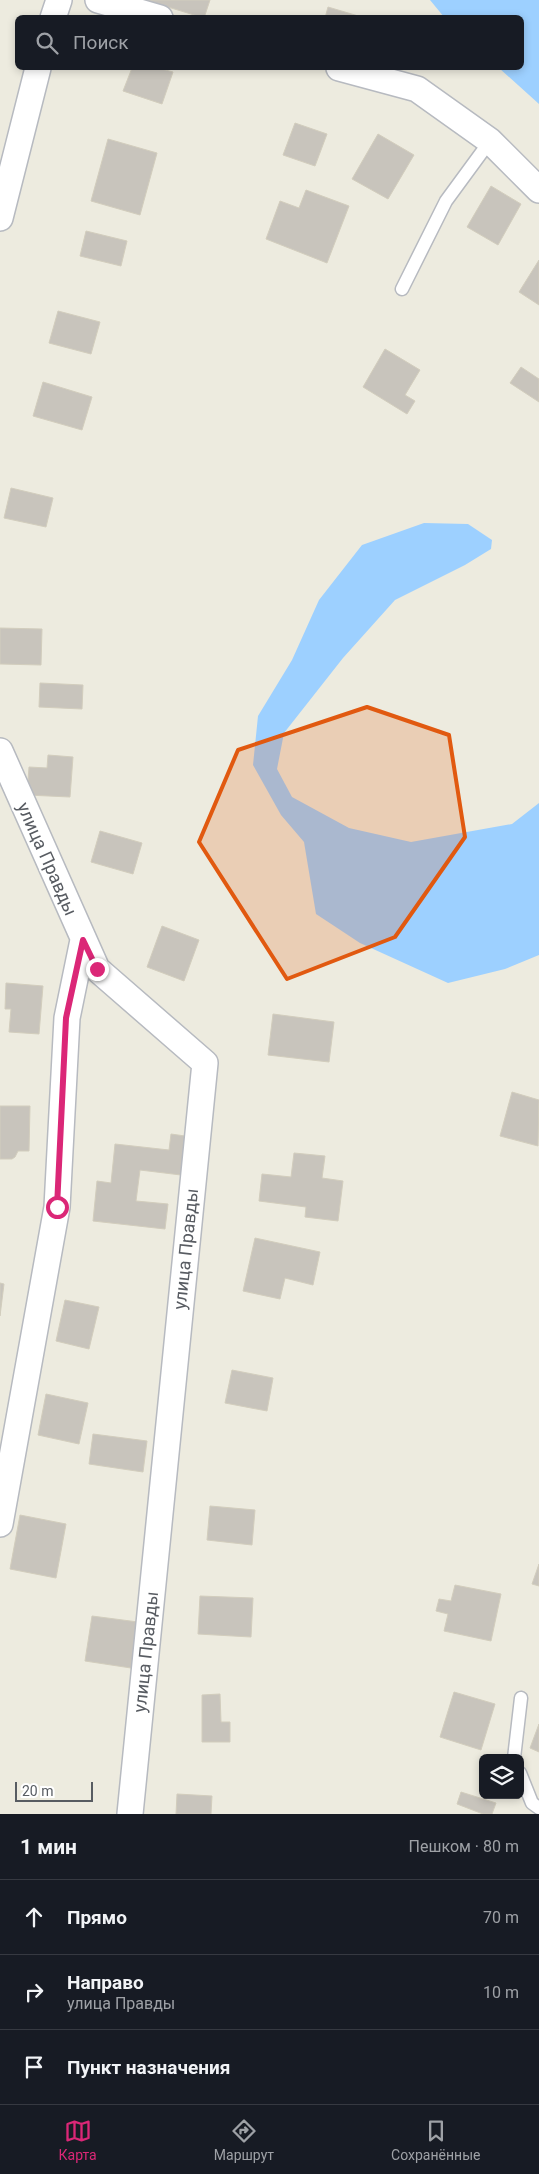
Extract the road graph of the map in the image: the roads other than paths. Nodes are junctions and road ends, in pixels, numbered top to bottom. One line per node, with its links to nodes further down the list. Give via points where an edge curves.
1 (59, 0): 3 (street)
2 (98, 0): 4 (street)
3 (54, 15)
4 (150, 15)
5 (37, 70): 9 (street)
6 (346, 70): 7 (street, via 416,89)
7 (490, 141): 8 (street); 10 (lane, via 446,201)
8 (539, 190)
9 (0, 218)
10 (402, 289)
11 (0, 751): 12 (street, улица Правды)
12 (83, 940): 13 (street, via 66,1018 57,1207); 18 (street, улица Правды, via 97,969 205,1063)
13 (0, 1524)
14 (521, 1698): 15 (lane)
15 (514, 1754)
16 (524, 1783): 17 (lane, via 532,1803)
17 (539, 1808)
18 (130, 1814)

